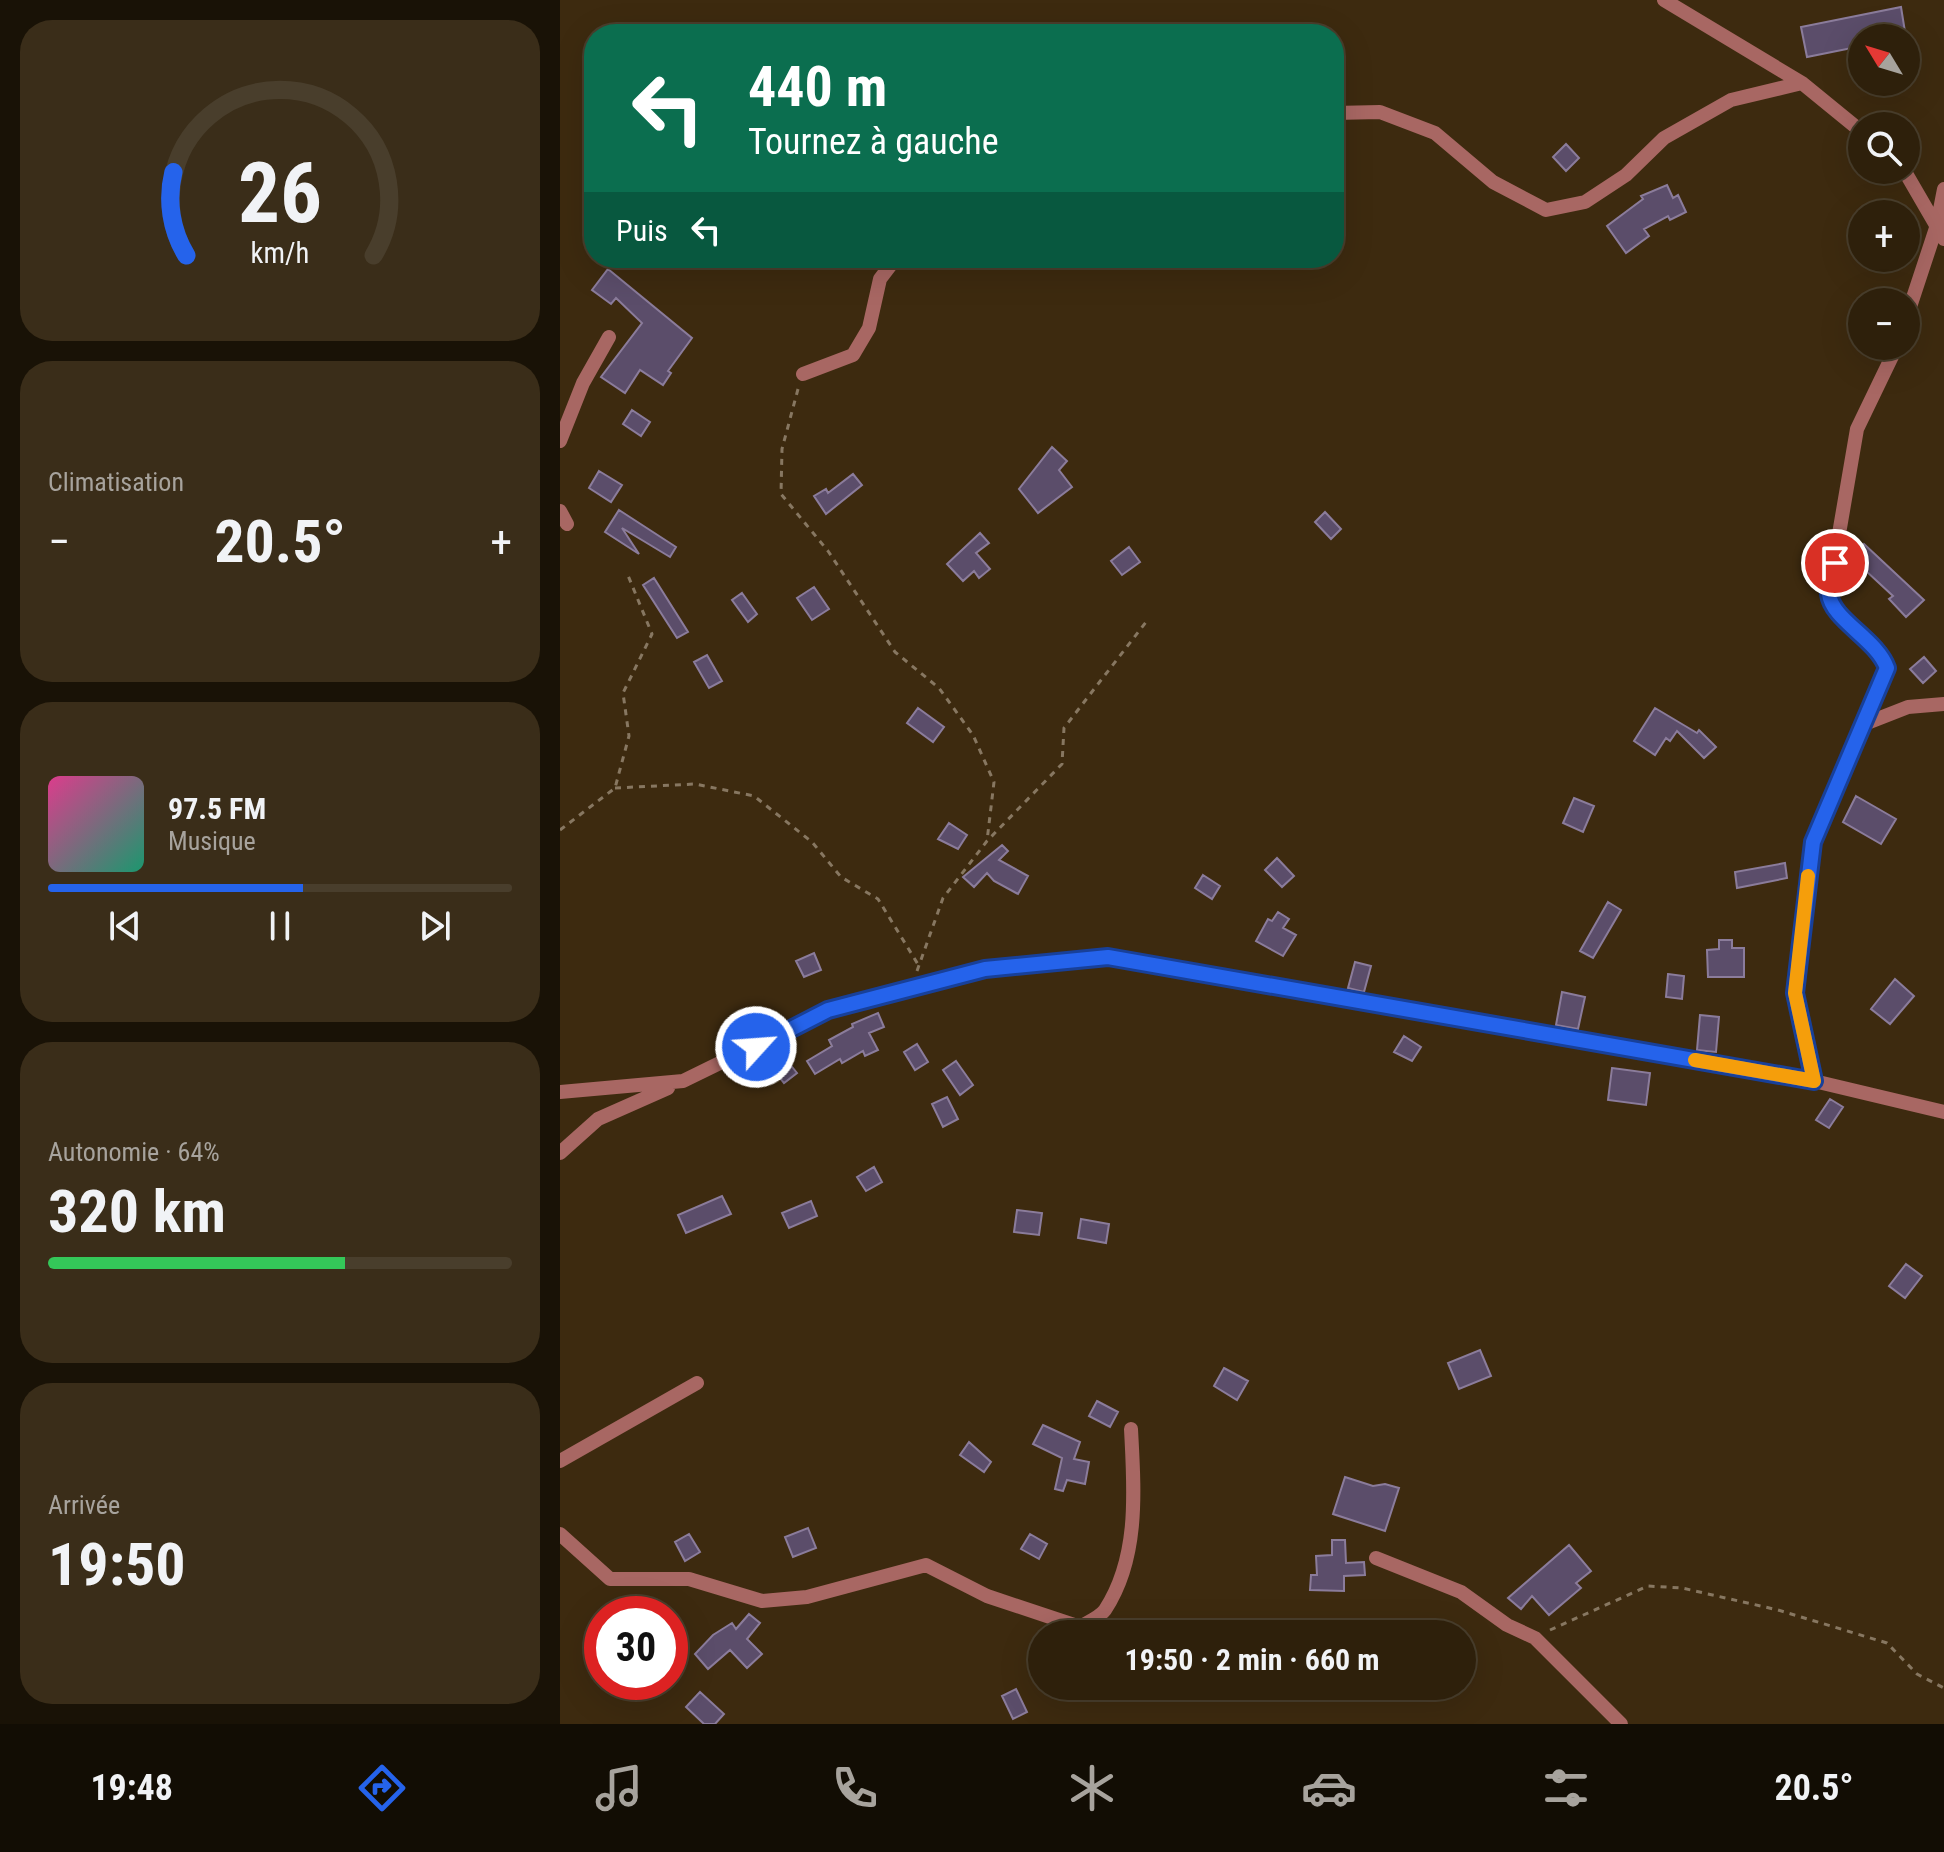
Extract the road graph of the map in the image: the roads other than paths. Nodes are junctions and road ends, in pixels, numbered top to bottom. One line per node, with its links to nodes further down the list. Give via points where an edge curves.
1 (1664, 0): 2 (street)
2 (1802, 83): 3 (street, via 1731,100 1664,138 1626,175 1585,202 1546,210 1493,182 1435,133 1380,112); 4 (street)
3 (1344, 113)
4 (1848, 121)
5 (1912, 184): 7 (street)
6 (1944, 189): 7 (street)
7 (1940, 232): 9 (street)
8 (888, 268): 12 (street, via 880,279 869,328 853,355)
9 (1918, 288)
10 (609, 337): 13 (street)
11 (1890, 360): 15 (street, via 1857,429 1829,592 1832,606 1882,652 1887,668)
12 (803, 374)
13 (560, 441)
14 (1944, 704): 15 (street, via 1908,707)
15 (1862, 725): 17 (street, via 1813,842 1803,910 1795,993)
16 (683, 1081): 17 (street, via 828,1010 985,969 1108,957); 18 (street); 20 (street, via 598,1119)
17 (1814, 1081): 19 (street)
18 (560, 1092)
19 (1944, 1112)
20 (560, 1153)
21 (697, 1383): 23 (street)
22 (1131, 1429): 24 (street, via 1134,1489 1127,1564 1104,1612 1080,1627 987,1596 926,1565 807,1597 762,1601 689,1579 610,1579)
23 (560, 1461)
24 (560, 1534)
25 (1376, 1558): 26 (street, via 1461,1592 1535,1638)
26 (1621, 1724)

